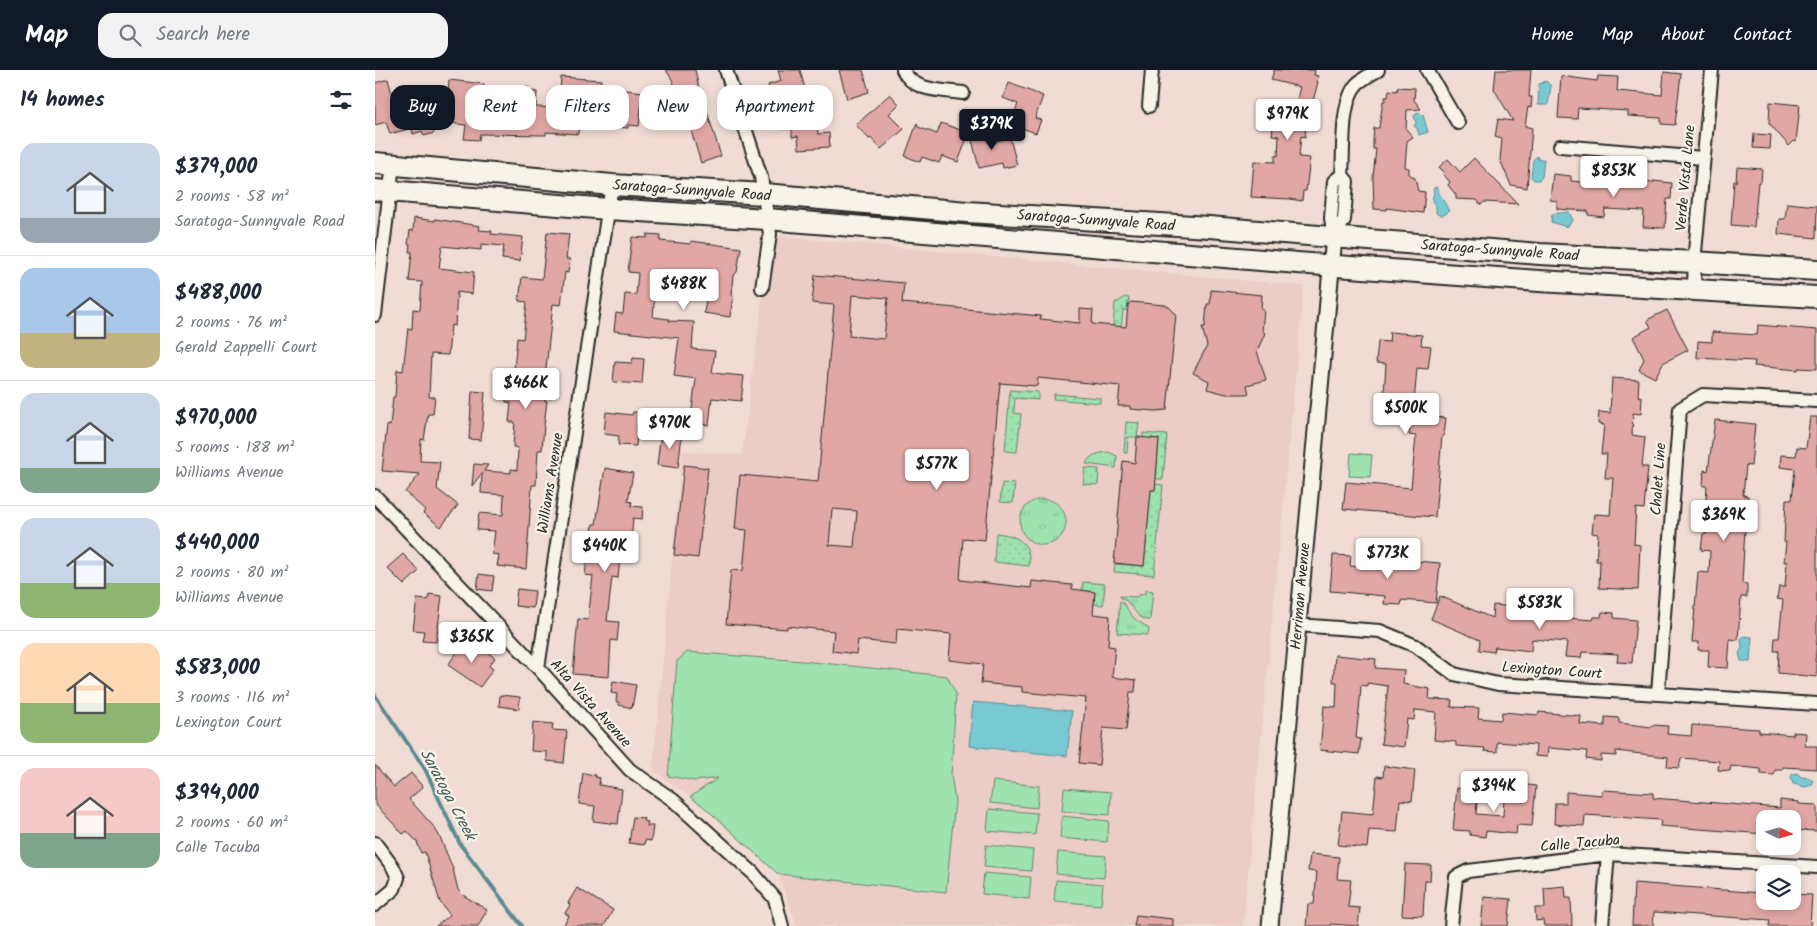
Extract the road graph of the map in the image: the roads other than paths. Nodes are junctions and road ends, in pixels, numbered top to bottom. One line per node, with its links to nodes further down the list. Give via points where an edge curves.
1 (726, 70): 15 (street)
2 (903, 70): 7 (street, via 907,78 924,88)
3 (1152, 70): 8 (street)
4 (1378, 70): 18 (street, via 1357,84 1349,96 1343,174 1347,181 1344,220)
5 (1427, 70): 9 (street)
6 (1712, 70): 11 (street, Verde Vista Lane)
7 (963, 93)
8 (1149, 106)
9 (1458, 122)
10 (1560, 146): 11 (street)
11 (1703, 158): 19 (street, Verde Vista Lane)
12 (384, 164): 13 (main road, Saratoga-Sunnyvale Road); 14 (street)
13 (612, 185): 15 (main road, Saratoga-Sunnyvale Road); 16 (street, Williams Avenue)
14 (383, 190): 16 (main road, Saratoga-Sunnyvale Road); 25 (street)
15 (764, 194): 17 (street); 18 (main road, Saratoga-Sunnyvale Road, via 967,212)
16 (609, 209): 17 (main road, Saratoga-Sunnyvale Road); 29 (street, Williams Avenue)
17 (767, 219): 20 (main road, Saratoga-Sunnyvale Road); 22 (street, via 770,239)
18 (1334, 237): 19 (main road, Saratoga-Sunnyvale Road, via 1540,254); 20 (street, Herriman Avenue)
19 (1694, 262): 21 (main road, Saratoga-Sunnyvale Road); 23 (street, Verde Vista Lane)
20 (1332, 265): 23 (main road, Saratoga-Sunnyvale Road); 28 (street, Herriman Avenue)
21 (1817, 270)
22 (762, 288)
23 (1694, 289): 24 (main road, Saratoga-Sunnyvale Road)
24 (1817, 297)
25 (375, 315)
26 (1817, 401): 30 (street, Chalet Line, via 1703,394 1680,409)
27 (375, 496): 29 (street, Alta Vista Avenue)
28 (1297, 625): 30 (street, Lexington Court, via 1380,631 1416,646 1454,674 1499,684); 37 (street, Herriman Avenue)
29 (538, 668): 36 (street, Alta Vista Avenue, via 630,770 673,800 753,873 775,899)
30 (1658, 693): 31 (street, Lexington Court)
31 (1817, 704)
32 (375, 843): 35 (street, via 399,878 395,889)
33 (1609, 854): 34 (street, Calle Tacuba); 38 (street, Calle Tacuba, via 1468,871 1456,877); 39 (street)
34 (1817, 867)
35 (375, 905)
36 (783, 926)
37 (1269, 926)
38 (1451, 926)
39 (1602, 926)

